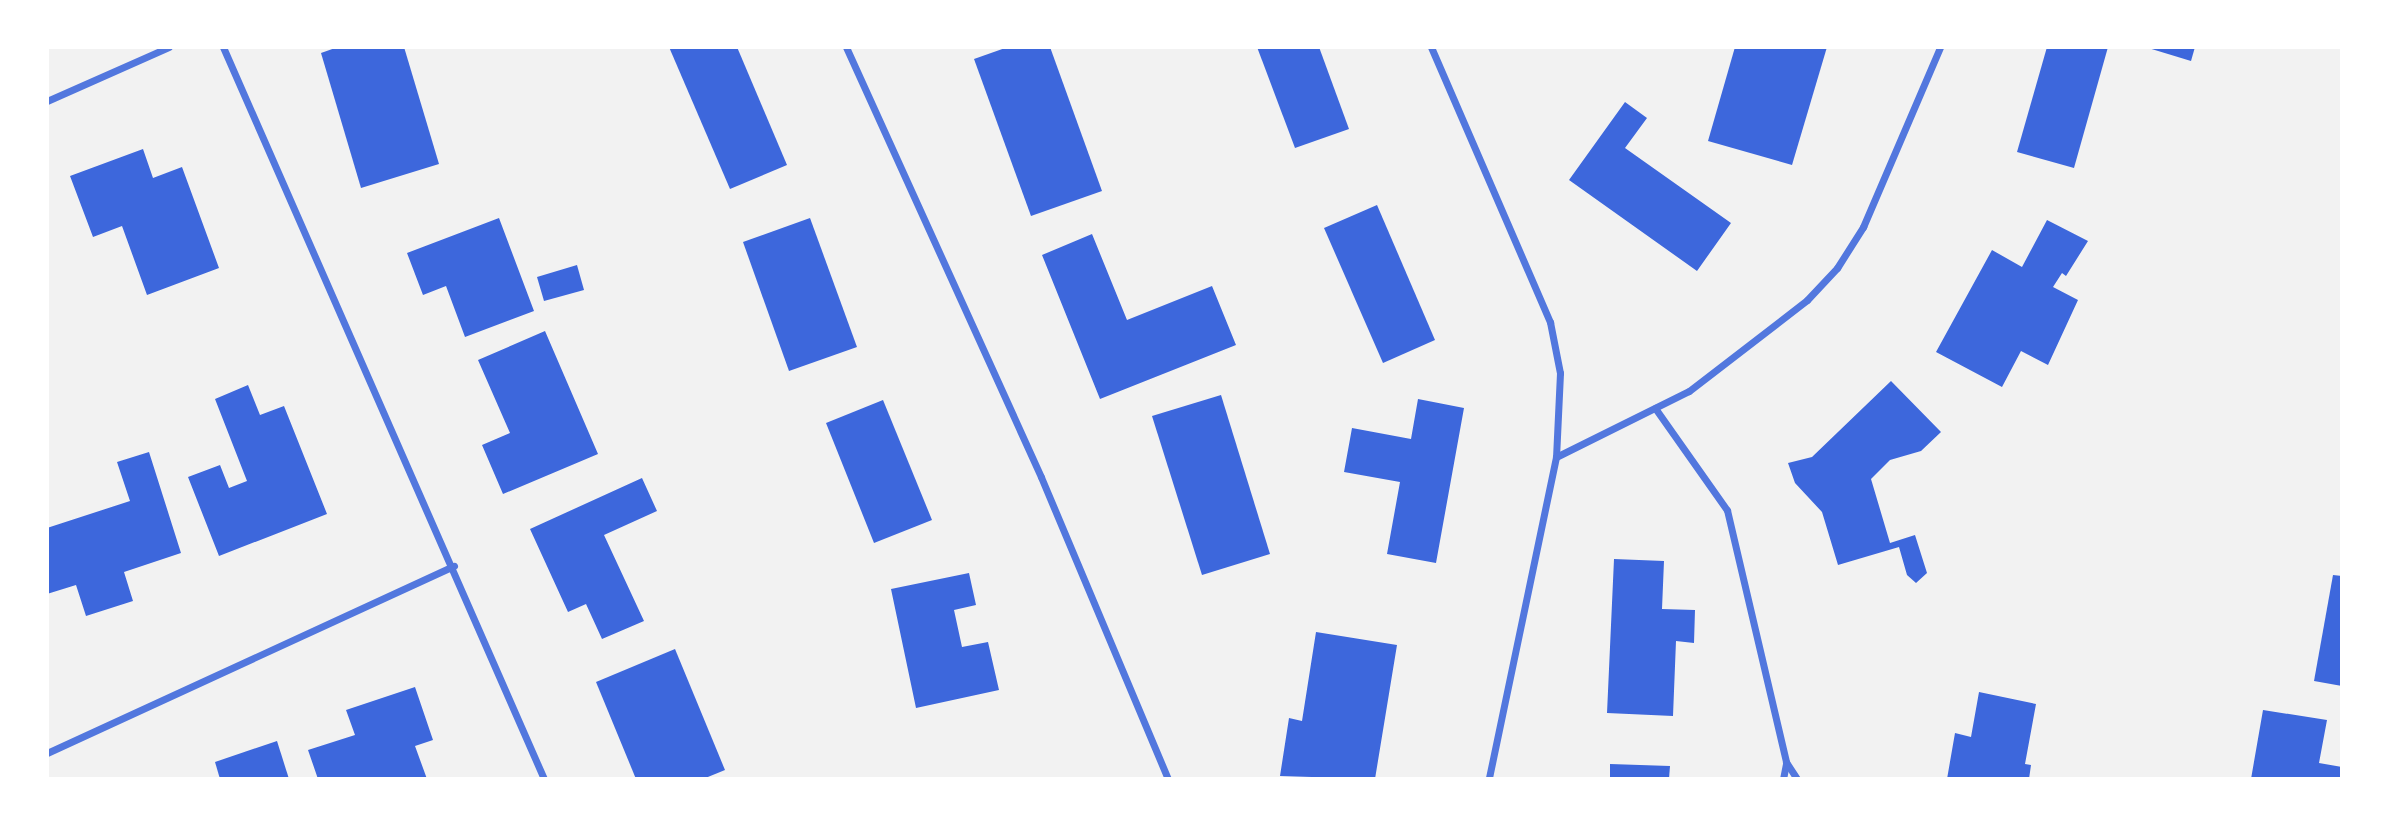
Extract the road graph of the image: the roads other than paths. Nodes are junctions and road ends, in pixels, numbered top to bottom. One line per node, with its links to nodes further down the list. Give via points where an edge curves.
1 (169, 47): 6 (street)
2 (223, 47): 9 (street)
3 (846, 47): 13 (street, via 1041,477)
4 (1431, 47): 8 (street, via 1550,322 1560,373)
5 (1940, 47): 7 (street, via 1863,227 1837,268 1748,350 1689,391)
6 (47, 101)
7 (1655, 408): 8 (street); 11 (street, via 1727,510)
8 (1556, 457): 14 (street)
9 (454, 566): 10 (street); 12 (street)
10 (47, 753)
11 (1786, 762): 15 (street); 16 (street)
12 (544, 779)
13 (1168, 779)
14 (1489, 779)
15 (1783, 779)
16 (1797, 779)

